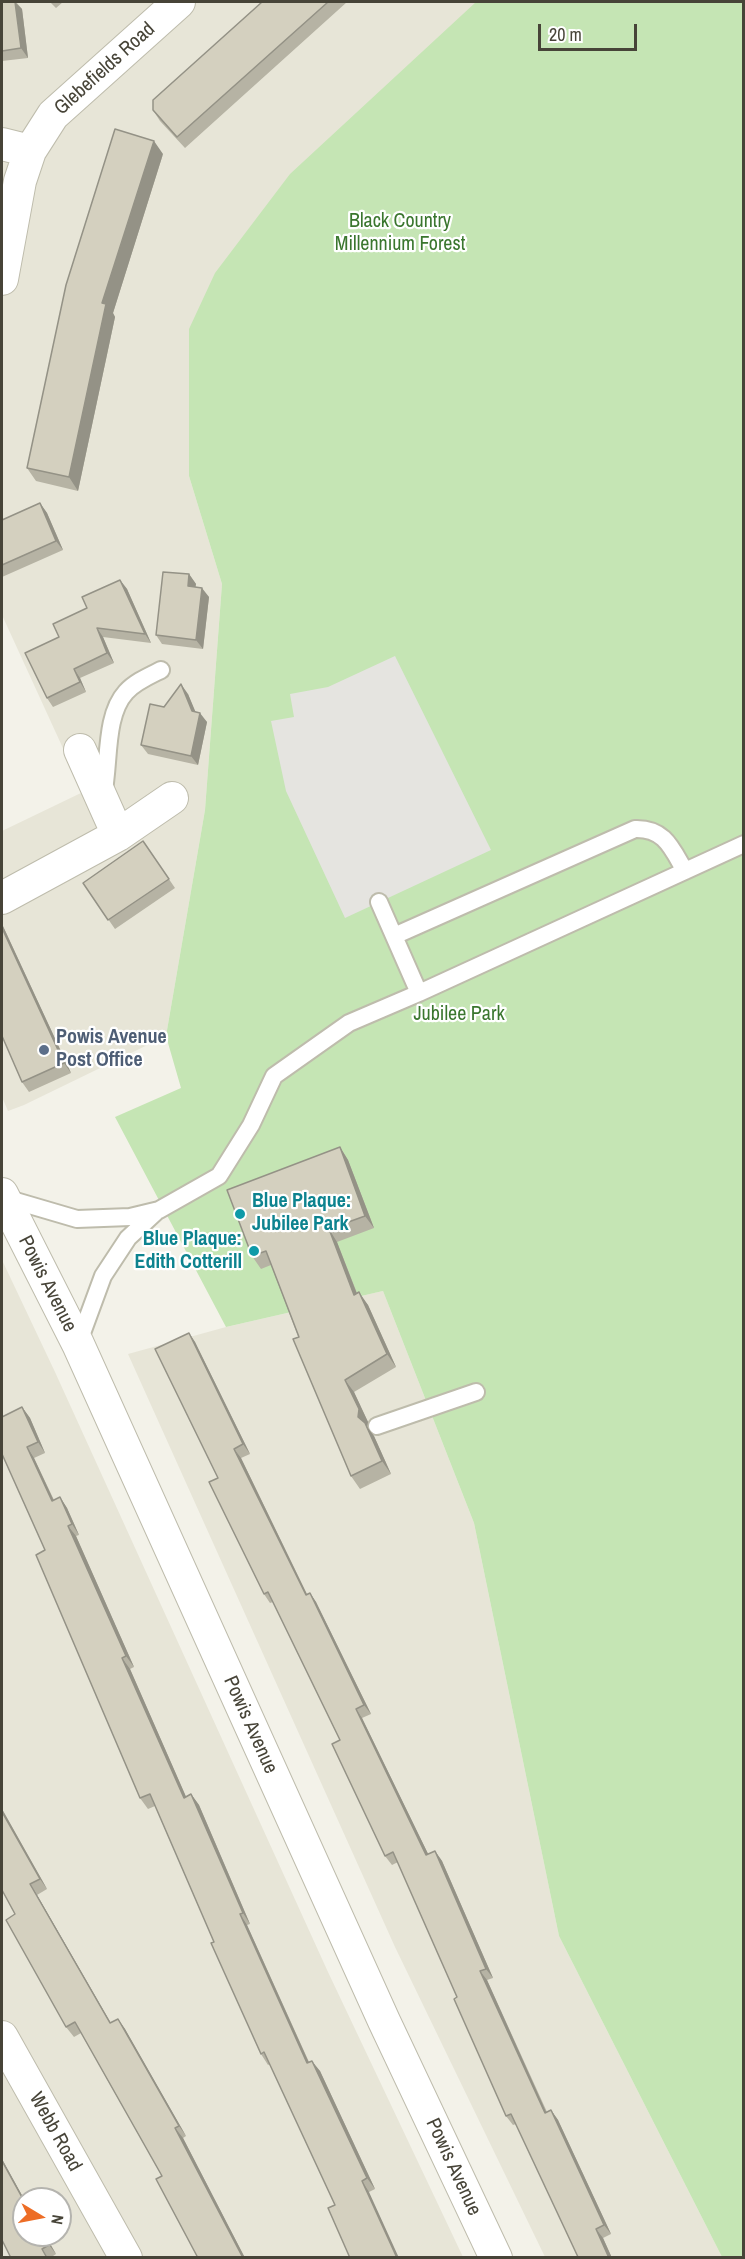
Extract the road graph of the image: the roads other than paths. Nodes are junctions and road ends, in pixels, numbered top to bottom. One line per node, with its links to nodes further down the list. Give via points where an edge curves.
1 (179, 2): 2 (street, Glebefields Road)
2 (16, 147): 3 (street, Glebefields Road, via 20,182)
3 (2, 268)
4 (161, 670): 7 (lane, via 127,690 118,702 111,722)
5 (80, 750): 7 (street)
6 (172, 798): 8 (street)
7 (102, 799): 8 (street)
8 (118, 835): 11 (street)
9 (744, 844): 10 (lane)
10 (685, 871): 13 (lane, via 667,839 647,828 635,829); 14 (lane)
11 (2, 898)
12 (379, 902): 13 (lane)
13 (394, 936): 14 (lane)
14 (419, 993): 16 (lane, via 349,1023 274,1076 251,1125 219,1176)
15 (2, 1196): 16 (lane, via 76,1219 130,1217); 17 (street, Powis Avenue)
16 (159, 1209): 17 (lane, via 128,1238 103,1276)
17 (78, 1344): 22 (street, Powis Avenue, via 384,2021)
18 (476, 1392): 19 (lane)
19 (377, 1426)
20 (2, 2037): 21 (street, Webb Road)
21 (126, 2258)
22 (496, 2258)

